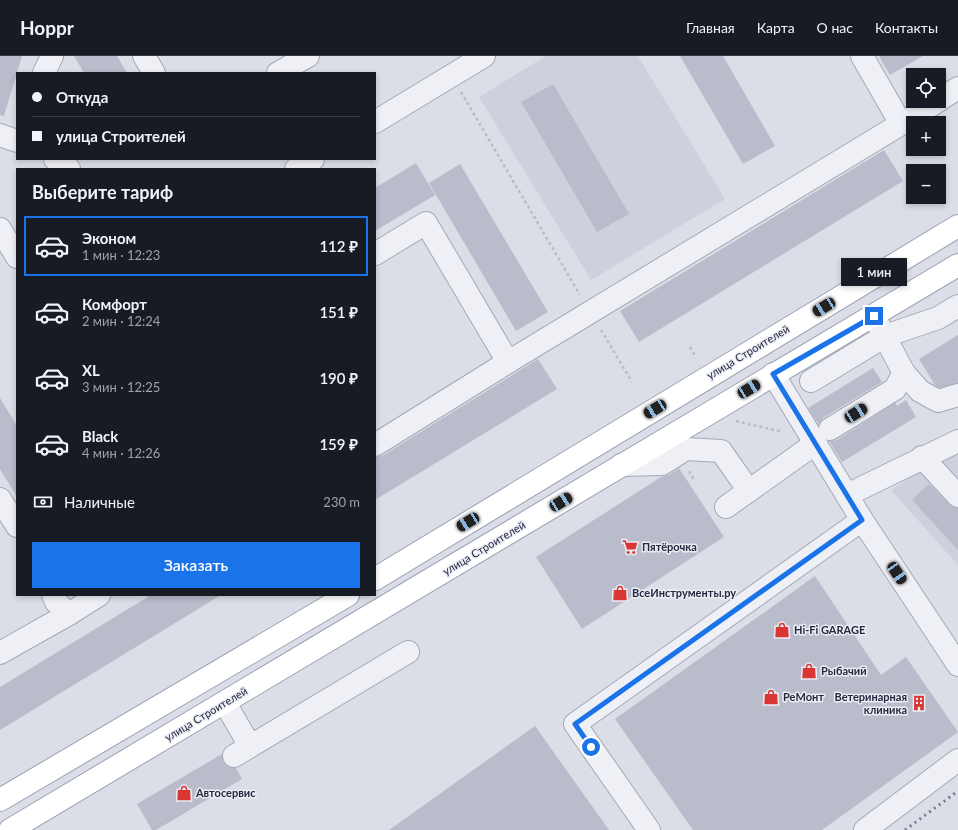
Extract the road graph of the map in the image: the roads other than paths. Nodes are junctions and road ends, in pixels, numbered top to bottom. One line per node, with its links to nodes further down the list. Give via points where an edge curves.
1 (52, 56): 6 (street)
2 (144, 56): 7 (street)
3 (308, 56): 8 (street)
4 (484, 56): 12 (street)
5 (862, 56): 13 (street)
6 (44, 72)
7 (153, 72)
8 (280, 72)
9 (958, 88): 10 (street)
10 (946, 96)
11 (927, 108): 13 (street)
12 (376, 121)
13 (901, 124): 29 (street)
14 (0, 135): 15 (street)
15 (16, 141)
16 (56, 160): 18 (street)
17 (311, 160): 19 (street)
18 (68, 168)
19 (298, 168)
20 (958, 226): 28 (main road, улица Строителей)
21 (0, 229): 23 (street)
22 (376, 253): 29 (street, via 426,223)
23 (16, 255)
24 (958, 265): 26 (main road, улица Строителей)
25 (958, 306): 27 (street, via 938,318)
26 (874, 316): 27 (street); 31 (main road, улица Строителей)
27 (885, 336): 30 (street); 32 (street)
28 (757, 347): 31 (main road); 46 (main road, улица Строителей)
29 (508, 362): 36 (street)
30 (904, 373): 33 (street, via 920,390 938,401); 34 (street, via 895,389)
31 (773, 374): 34 (street); 38 (main road, улица Строителей)
32 (811, 381)
33 (958, 395)
34 (823, 436): 39 (street); 40 (street)
35 (958, 441): 37 (street)
36 (376, 444)
37 (922, 457): 40 (street); 41 (street)
38 (621, 465): 39 (street, via 662,464 686,449 721,451); 52 (main road, улица Строителей)
39 (749, 491): 43 (street)
40 (847, 495): 44 (street)
41 (958, 496)
42 (0, 499): 45 (street)
43 (726, 507)
44 (862, 520): 55 (street); 62 (street, via 575,724)
45 (16, 524)
46 (376, 578)
47 (53, 596): 51 (street)
48 (97, 596): 51 (street)
49 (346, 596): 57 (main road)
50 (354, 596): 52 (main road)
51 (69, 614): 54 (street)
52 (367, 619): 56 (main road, улица Строителей)
53 (408, 652): 56 (street, via 242,751)
54 (0, 653)
55 (958, 665)
56 (225, 703): 59 (main road, улица Строителей)
57 (68, 760): 59 (main road); 60 (main road)
58 (958, 760): 63 (street)
59 (83, 787): 61 (main road, улица Строителей)
60 (0, 800)
61 (10, 830)
62 (649, 830)
63 (865, 830)

